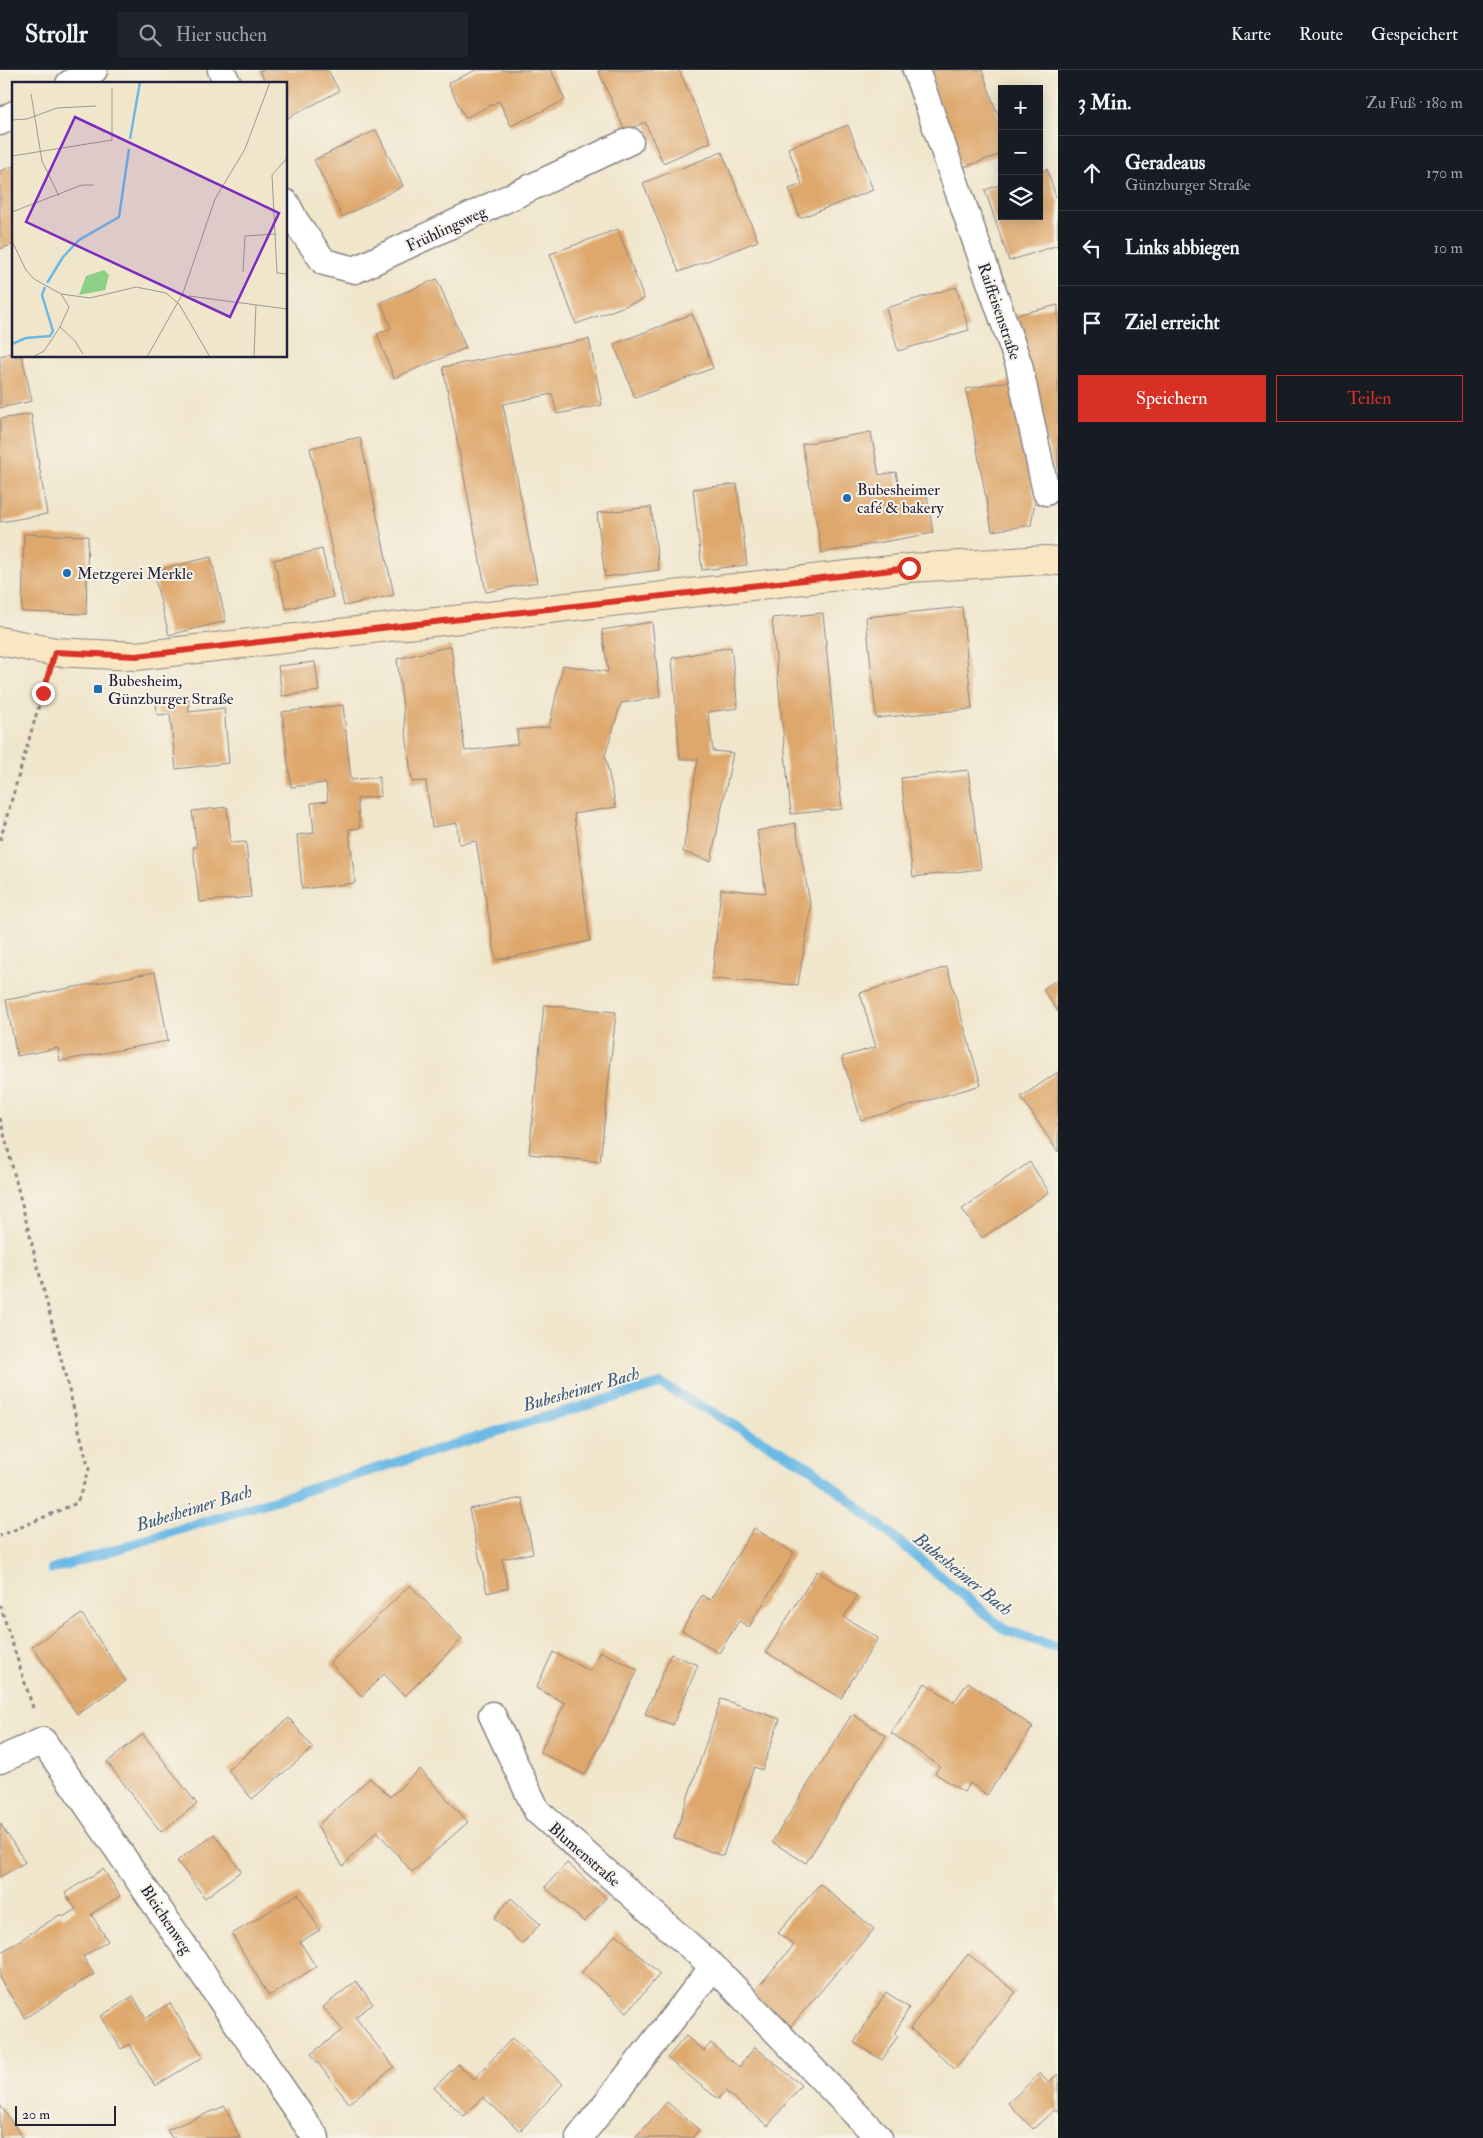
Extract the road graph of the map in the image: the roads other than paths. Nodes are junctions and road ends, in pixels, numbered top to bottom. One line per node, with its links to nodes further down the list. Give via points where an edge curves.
1 (94, 70): 4 (street)
2 (221, 70): 5 (street)
3 (916, 70): 10 (street, Raiffeisenstraße, via 1019,365)
4 (73, 82)
5 (227, 82)
6 (12, 115): 7 (street)
7 (0, 122)
8 (630, 142): 9 (street, Frühlingsweg, via 355,270 324,262)
9 (288, 207)
10 (1046, 492)
11 (1058, 561): 12 (main road, via 909,568 136,656 55,652)
12 (0, 641)
13 (492, 1715): 15 (street, Blumenstraße, via 537,1812)
14 (0, 1760): 16 (street, Bleichenweg, via 43,1741)
15 (713, 1967): 17 (street); 18 (street, Blumenstraße)
16 (316, 2138)
17 (579, 2138)
18 (879, 2138)

